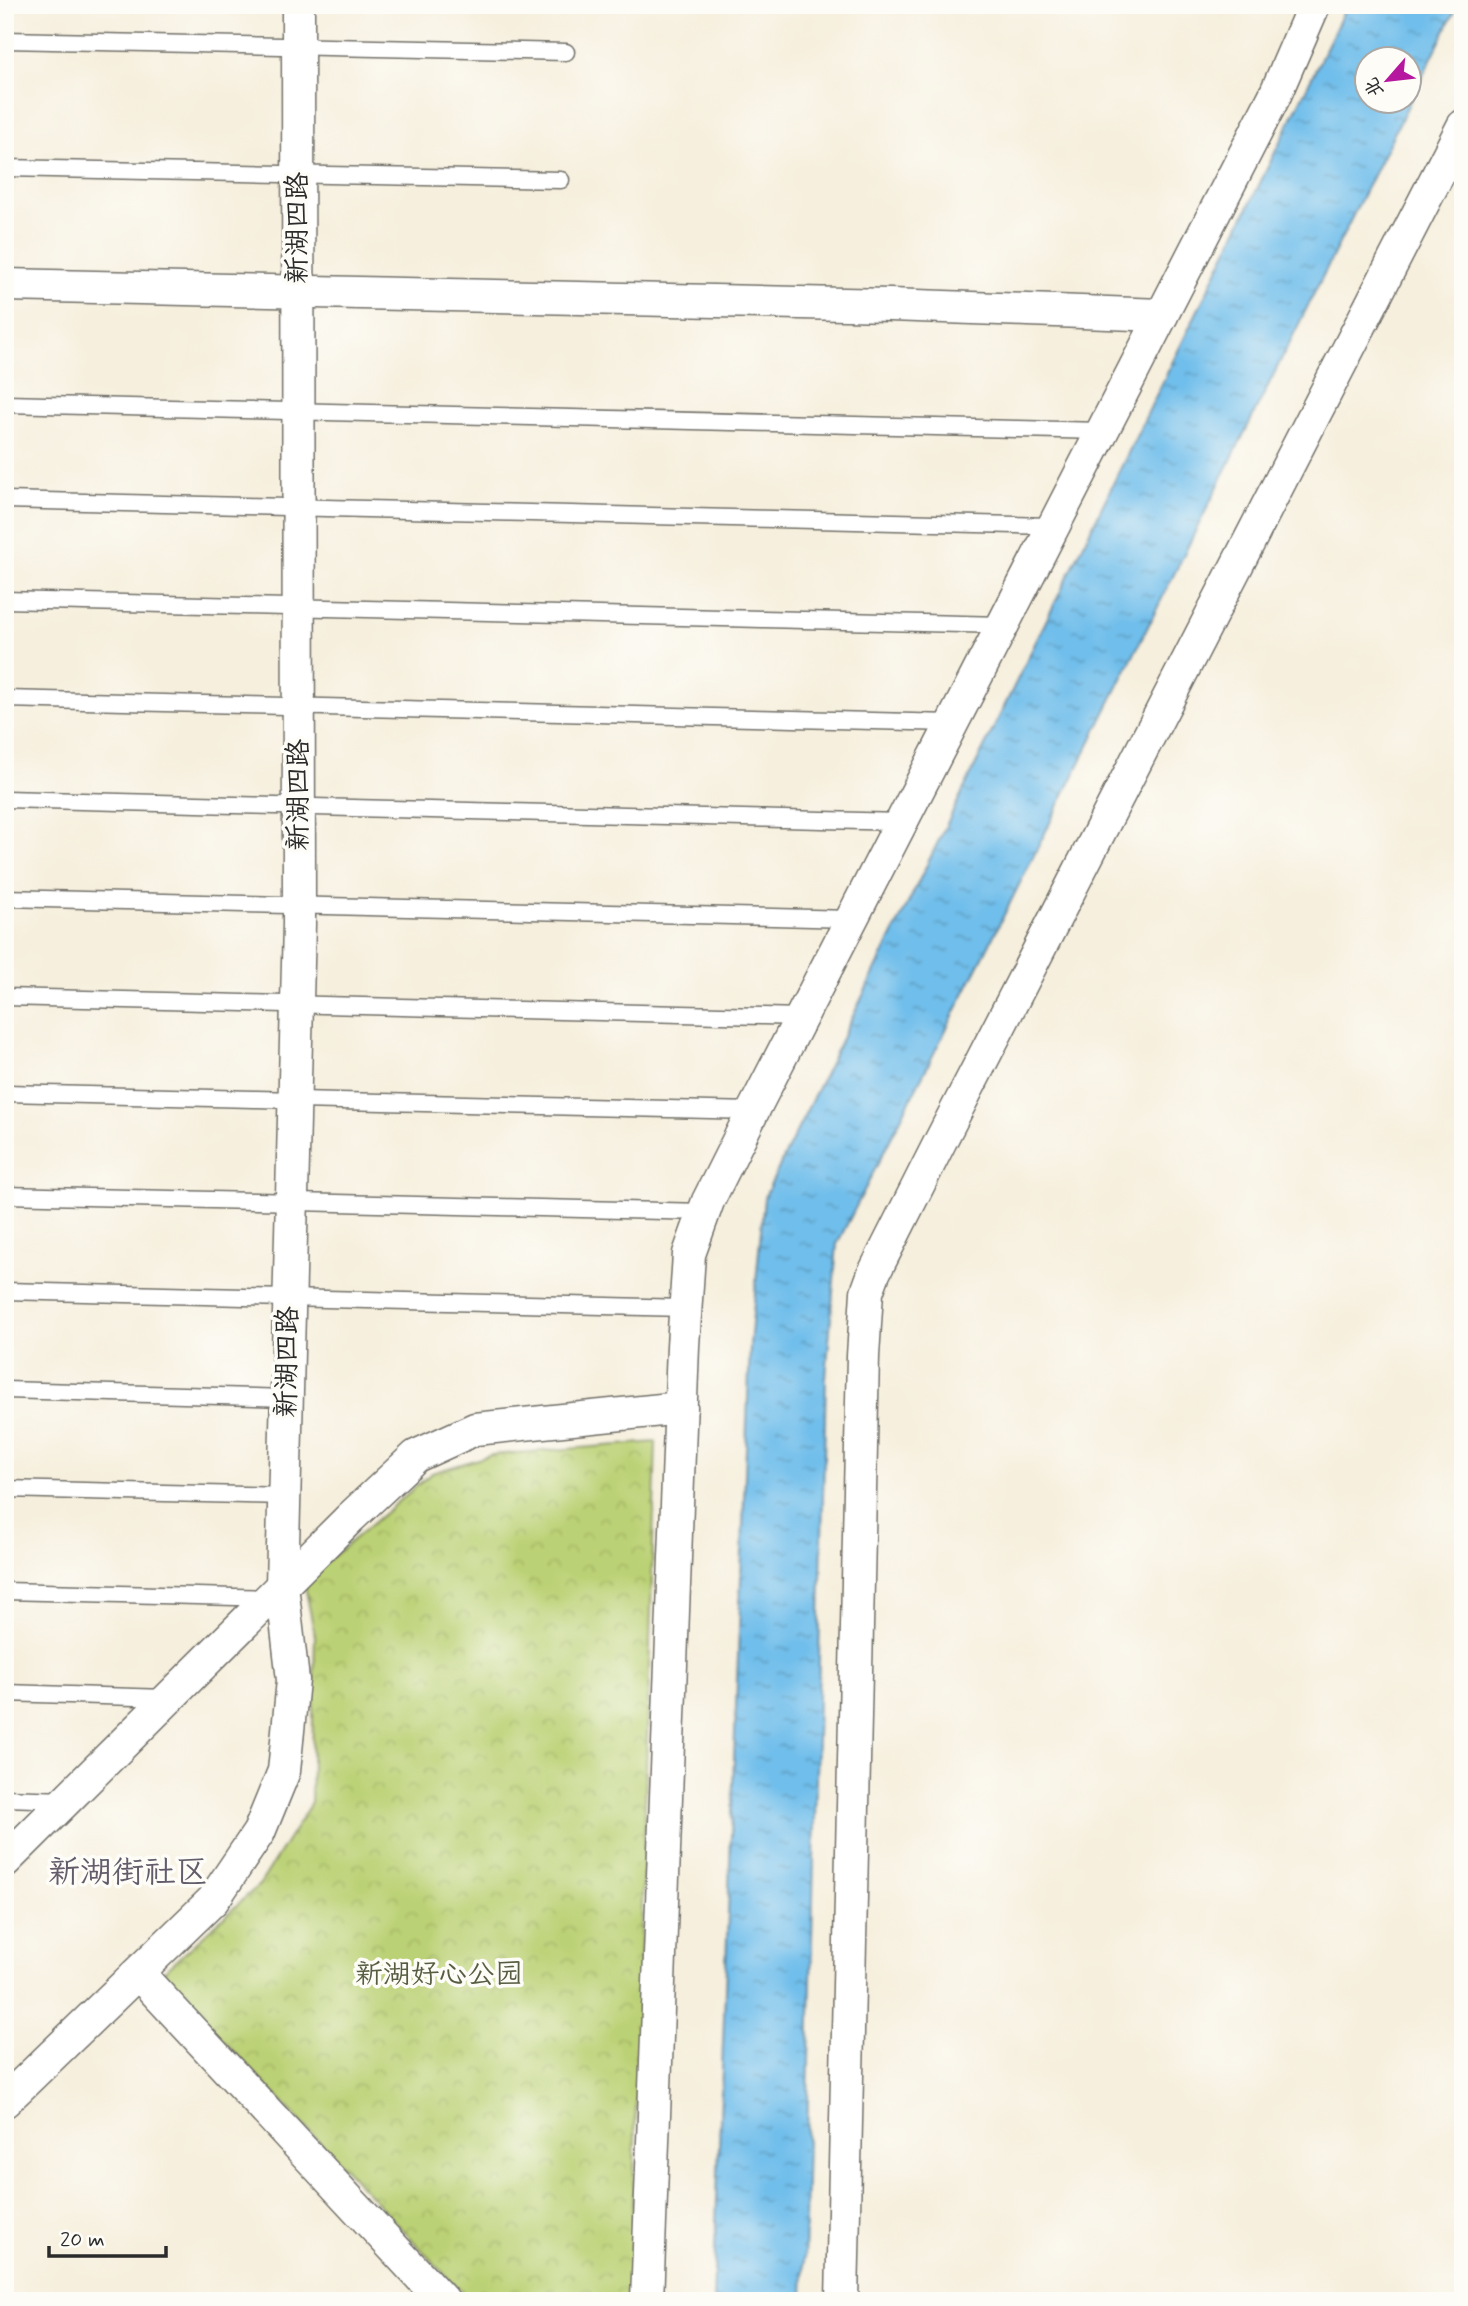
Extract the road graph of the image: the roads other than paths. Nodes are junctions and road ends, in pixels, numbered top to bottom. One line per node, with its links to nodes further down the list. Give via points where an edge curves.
1 (298, 5): 4 (street, 新湖四路)
2 (1314, 5): 12 (street, via 1275,95)
3 (5, 40): 4 (lane)
4 (298, 46): 5 (lane); 8 (street, 新湖四路)
5 (566, 52)
6 (1463, 126): 59 (street, via 953,1115 867,1292)
7 (5, 168): 8 (lane)
8 (298, 174): 9 (lane); 11 (street, 新湖四路)
9 (561, 180)
10 (5, 285): 11 (street)
11 (299, 292): 12 (street); 14 (street, 新湖四路)
12 (1161, 314): 15 (street)
13 (5, 404): 14 (lane)
14 (298, 411): 15 (lane); 17 (street, 新湖四路)
15 (1102, 430): 18 (street)
16 (5, 500): 17 (lane)
17 (299, 507): 18 (lane); 20 (street, 新湖四路)
18 (1053, 526): 21 (street)
19 (5, 600): 20 (lane)
20 (299, 607): 21 (lane); 23 (street, 新湖四路)
21 (1002, 625): 24 (street)
22 (5, 699): 23 (lane)
23 (299, 707): 24 (lane); 26 (street, 新湖四路)
24 (952, 723): 27 (street)
25 (5, 799): 26 (lane)
26 (299, 806): 27 (lane); 29 (street, 新湖四路)
27 (901, 821): 30 (street)
28 (5, 898): 29 (lane)
29 (299, 905): 30 (lane); 32 (street, 新湖四路)
30 (851, 919): 33 (street)
31 (5, 997): 32 (lane)
32 (297, 1004): 33 (lane); 35 (street, 新湖四路)
33 (800, 1017): 36 (street)
34 (5, 1093): 35 (lane)
35 (295, 1100): 36 (lane); 38 (street, 新湖四路)
36 (753, 1111): 39 (street)
37 (5, 1195): 38 (lane)
38 (292, 1202): 39 (lane); 41 (street, 新湖四路)
39 (704, 1212): 42 (street, via 689,1254)
40 (5, 1291): 41 (lane)
41 (290, 1298): 42 (lane); 44 (street, 新湖四路)
42 (685, 1308): 45 (street)
43 (5, 1390): 44 (lane)
44 (287, 1398): 47 (street, 新湖四路)
45 (681, 1408): 49 (street, via 475,1429 416,1456); 58 (street)
46 (5, 1489): 47 (lane)
47 (285, 1496): 49 (street, 新湖四路)
48 (5, 1591): 49 (lane)
49 (276, 1591): 51 (street); 55 (street, 新湖四路, via 293,1680 284,1771 259,1832 213,1900)
50 (5, 1693): 51 (lane)
51 (170, 1698): 53 (street)
52 (5, 1798): 53 (lane)
53 (67, 1800): 54 (street)
54 (5, 1861)
55 (138, 1973): 56 (street, 新湖四路); 57 (street)
56 (5, 2101)
57 (443, 2301)
58 (647, 2301)
59 (842, 2301)

